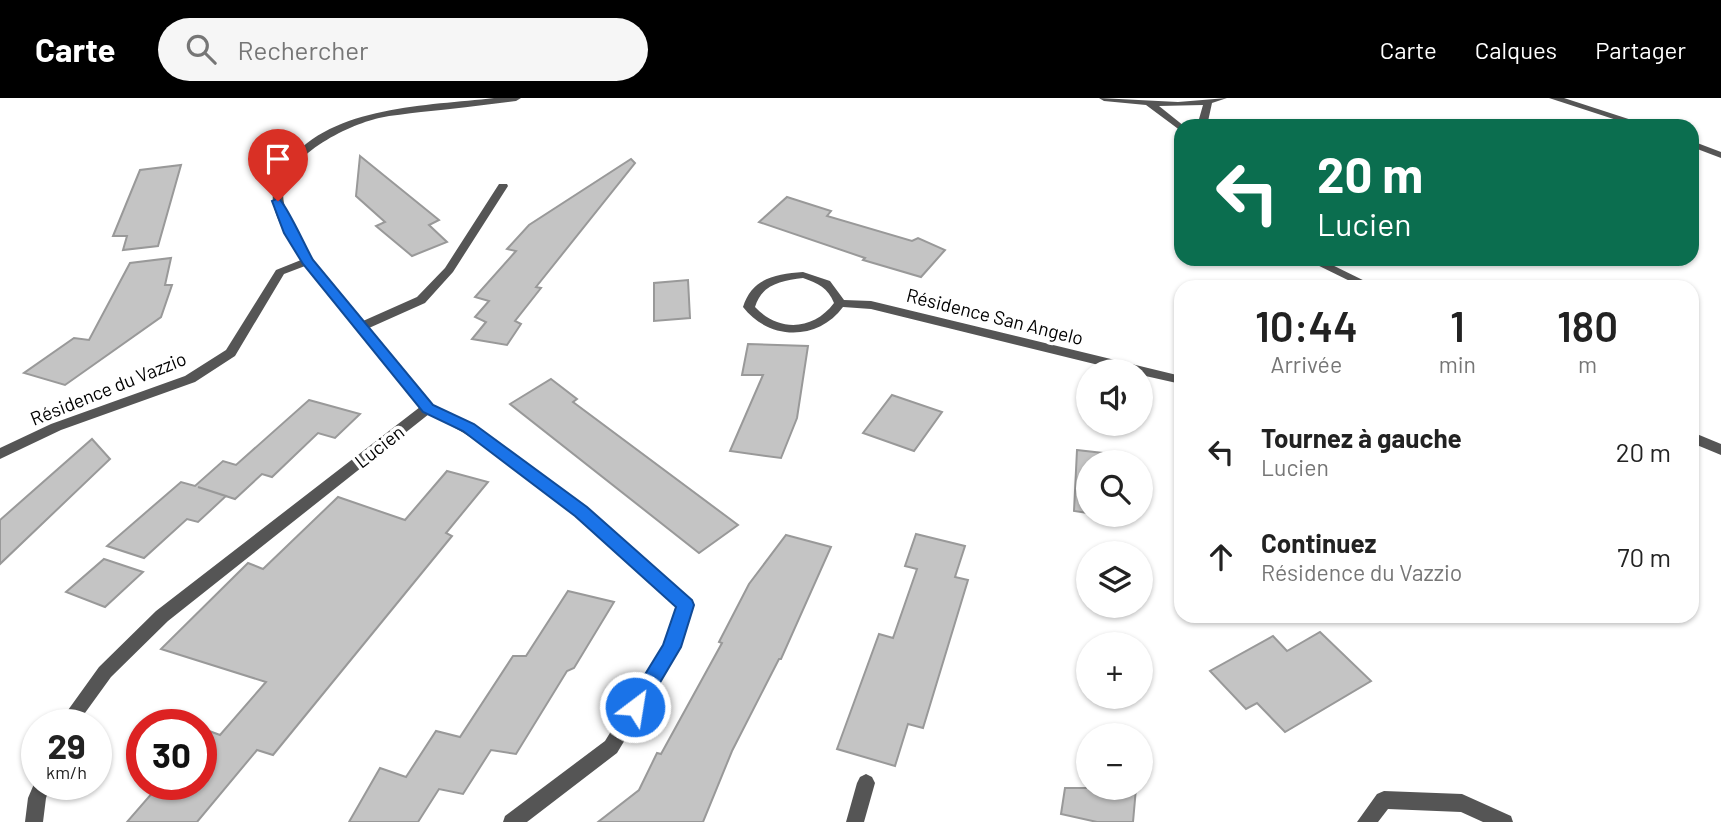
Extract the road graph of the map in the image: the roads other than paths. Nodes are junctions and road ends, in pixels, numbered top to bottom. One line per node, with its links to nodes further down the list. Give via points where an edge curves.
1 (516, 98): 13 (street, via 378,115 342,127 301,152 282,175 278,201)
2 (1104, 98): 6 (street)
3 (1222, 98): 5 (street)
4 (1554, 98): 8 (street)
5 (1208, 102): 6 (street); 7 (street)
6 (1150, 104): 9 (street)
7 (1204, 119)
8 (1622, 119)
9 (1174, 123)
10 (1699, 147): 11 (street)
11 (1721, 155)
12 (503, 186): 17 (street, via 449,270 421,300)
13 (307, 261): 17 (street); 24 (street, Résidence du Vazzio, via 280,272 231,353 190,379 56,427)
14 (1326, 266): 15 (street)
15 (1356, 280)
16 (840, 303): 16 (street, via 836,290 823,280 803,275 764,283 751,294 749,307 757,319 796,330 817,325 833,315); 18 (street, Résidence San Angelo, via 871,305)
17 (361, 327): 21 (street)
18 (1092, 359)
19 (1153, 374): 20 (street, Résidence San Angelo)
20 (1174, 378)
21 (428, 408): 25 (street, Lucien, via 162,615 105,672); 29 (street, via 469,428 581,511 685,605 672,647 611,747)
22 (1699, 440): 23 (street)
23 (1721, 450)
24 (0, 454)
25 (78, 709)
26 (866, 783): 30 (street)
27 (37, 800): 28 (street)
28 (34, 822)
29 (512, 822)
30 (855, 822)
31 (1366, 822): 32 (street, via 1384,800 1462,803)
32 (1504, 822)

